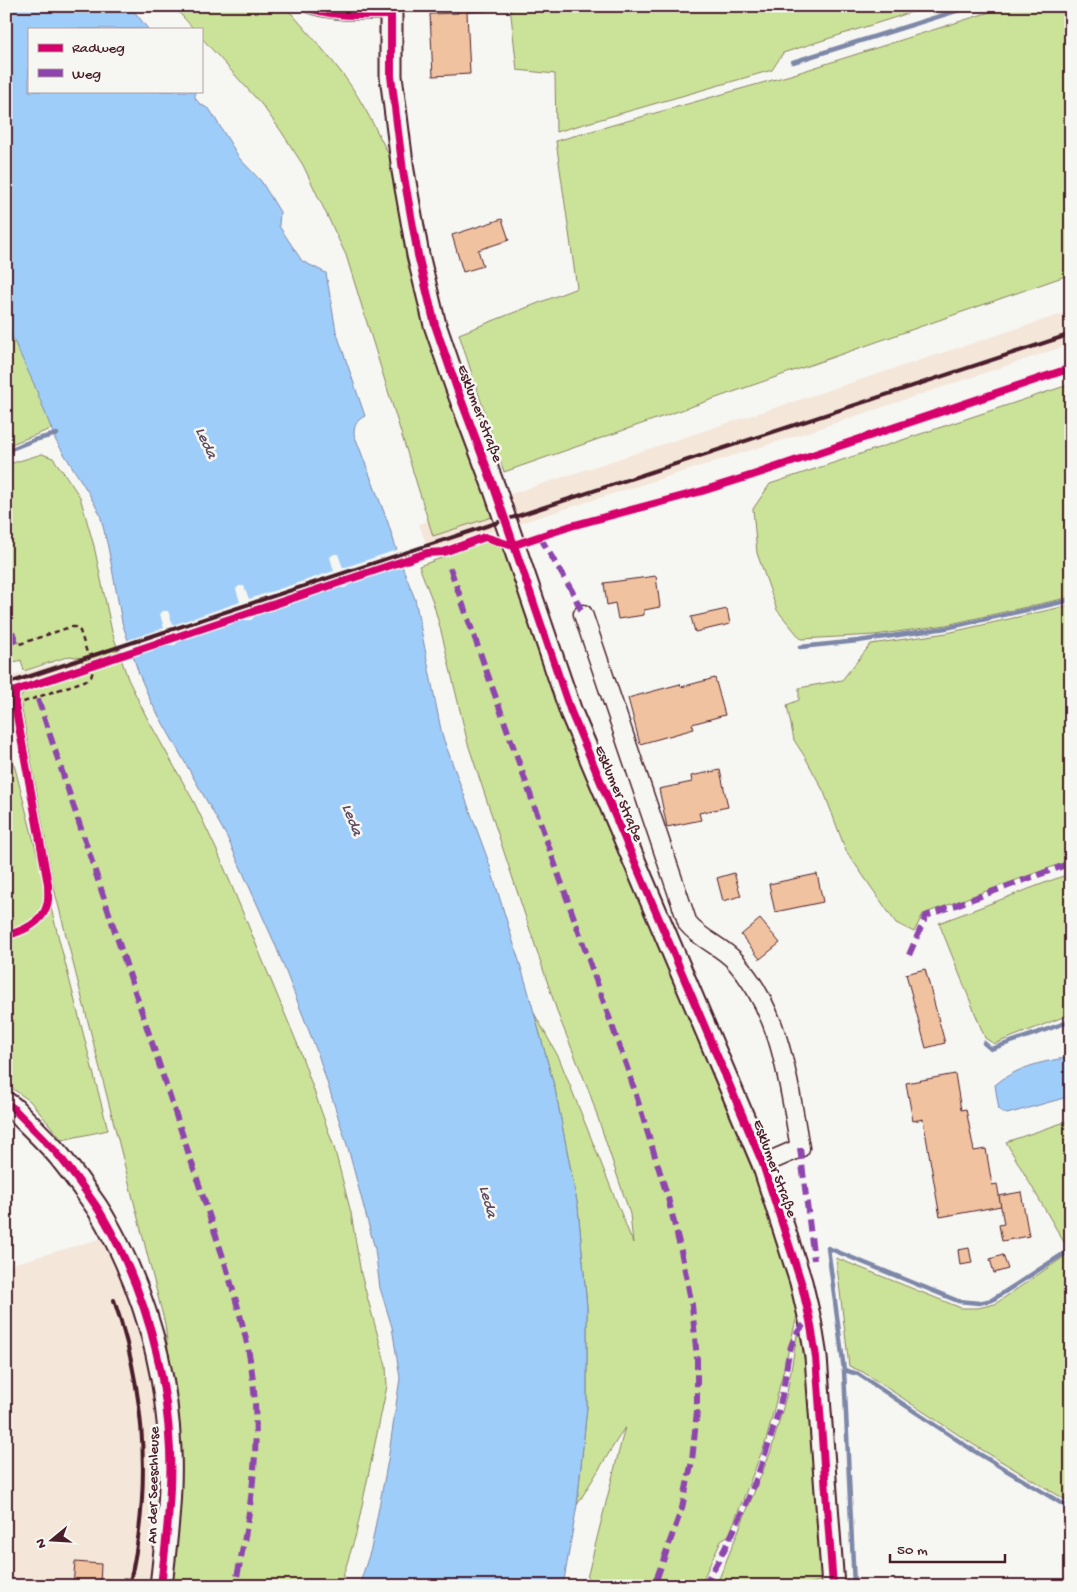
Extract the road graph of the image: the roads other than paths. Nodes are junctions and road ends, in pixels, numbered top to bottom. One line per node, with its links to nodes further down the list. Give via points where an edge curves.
1 (304, 6): 2 (lane, via 341,14)
2 (390, 10): 5 (street, Esklumer Straße, via 391,76 402,171 427,295 444,354 498,498 571,712)
3 (583, 614): 5 (street, Esklumer Straße, via 688,924 694,932 734,959 748,976 779,1039 800,1148)
4 (6, 1103): 6 (street, An der Seeschleuse, via 59,1156 95,1204 132,1274 147,1314 166,1403 170,1450 168,1524)
5 (762, 1164): 7 (street, Esklumer Straße, via 800,1282 815,1348)
6 (161, 1586)
7 (833, 1586)

